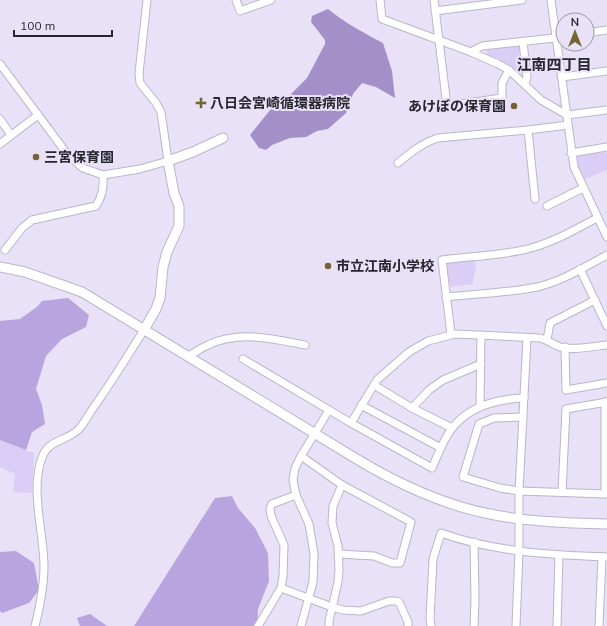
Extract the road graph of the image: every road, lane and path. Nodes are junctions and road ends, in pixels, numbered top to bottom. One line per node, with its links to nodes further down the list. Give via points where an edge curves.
1 (147, 0): 33 (street, via 140,83 160,112)
2 (236, 0): 3 (street, via 240,11)
3 (271, 0)
4 (380, 0): 13 (street, via 382,19)
5 (434, 0): 8 (street)
6 (522, 0): 8 (street)
7 (552, 0): 9 (street)
8 (435, 11): 13 (street)
9 (555, 14)
10 (607, 30): 11 (street)
11 (595, 32)
12 (555, 38): 14 (street)
13 (439, 41): 15 (street); 18 (street, via 447,106 502,98 502,83)
14 (523, 42): 15 (street, via 482,46); 21 (street, via 527,77)
15 (471, 52): 18 (street)
16 (561, 52): 20 (street)
17 (0, 64): 23 (street)
18 (509, 70): 21 (street)
19 (607, 71): 20 (street)
20 (562, 77): 24 (street)
21 (525, 84): 24 (street, via 541,100)
22 (607, 110): 24 (street)
23 (38, 115): 28 (street); 35 (street, via 75,162 83,168)
24 (567, 115): 26 (street)
25 (0, 120): 28 (street)
26 (568, 125): 27 (street); 32 (street)
27 (528, 130): 34 (street, via 438,138 422,144); 37 (street)
28 (11, 135): 30 (street)
29 (223, 138): 33 (street)
30 (0, 144)
31 (607, 148): 32 (street)
32 (571, 153): 36 (street)
33 (168, 161): 35 (street); 48 (street, via 179,206 179,226 163,267 160,298)
34 (398, 164)
35 (103, 175): 41 (street, via 104,185 96,206 32,220 22,228)
36 (583, 188): 38 (street); 39 (street)
37 (535, 199)
38 (547, 206)
39 (597, 218): 40 (street); 45 (street, via 554,240 530,248 442,260)
40 (607, 237)
41 (5, 250)
42 (607, 255): 44 (street)
43 (0, 267): 48 (street, via 25,272 82,292)
44 (580, 269): 45 (street, via 532,288); 46 (street)
45 (446, 297): 49 (street)
46 (594, 300): 47 (street); 52 (street, via 550,323)
47 (607, 326)
48 (144, 330): 56 (street); 88 (street, via 79,429 46,448 43,454 39,467 38,517 44,566)
49 (451, 334): 50 (street); 60 (street, via 417,346)
50 (481, 335): 51 (street); 58 (street)
51 (527, 338): 52 (street); 61 (street)
52 (547, 340): 55 (street)
53 (306, 345): 56 (street, via 265,337 235,338 209,344)
54 (607, 345): 55 (street)
55 (566, 347): 59 (street, via 566,390)
56 (189, 356): 70 (street)
57 (243, 359): 66 (street)
58 (481, 364): 64 (street); 65 (street, via 443,380)
59 (607, 383)
60 (374, 385): 63 (street); 65 (street)
61 (524, 398): 64 (street); 67 (street)
62 (606, 402): 75 (street, via 566,409); 76 (street)
63 (361, 405): 68 (street); 71 (street)
64 (480, 406): 69 (street)
65 (412, 408): 69 (street)
66 (329, 410): 68 (street); 70 (street)
67 (523, 417): 74 (street); 74 (street, via 494,418 480,424 462,477)
68 (351, 423): 71 (street, via 432,468)
69 (452, 428): 71 (street)
70 (314, 434): 72 (street); 78 (street, via 384,475 427,496 469,509)
71 (441, 448)
72 (301, 456): 73 (street); 77 (street, via 293,480)
73 (342, 485): 82 (street, via 333,506 332,524); 82 (street, via 411,522 400,563 392,563 374,556)
74 (519, 491): 75 (street); 78 (street)
75 (562, 492): 76 (street)
76 (606, 494)
77 (296, 495): 85 (street, via 272,504 270,508 284,545); 86 (street, via 310,524 314,554 314,582)
78 (518, 519): 79 (street); 81 (street)
79 (607, 524)
80 (474, 542): 81 (street); 93 (street, via 441,533 433,559); 94 (street)
81 (519, 552): 83 (street); 95 (street)
82 (339, 554): 87 (street, via 338,582)
83 (559, 555): 84 (street); 96 (street)
84 (604, 557): 97 (street)
85 (282, 588): 86 (street); 89 (street)
86 (309, 598): 87 (street); 90 (street)
87 (332, 607): 91 (street); 92 (street, via 361,611 395,600 399,602)
88 (35, 626)
89 (258, 626)
90 (300, 626)
91 (329, 626)
92 (408, 626)
93 (431, 626)
94 (474, 626)
95 (516, 626)
96 (557, 626)
97 (599, 626)

